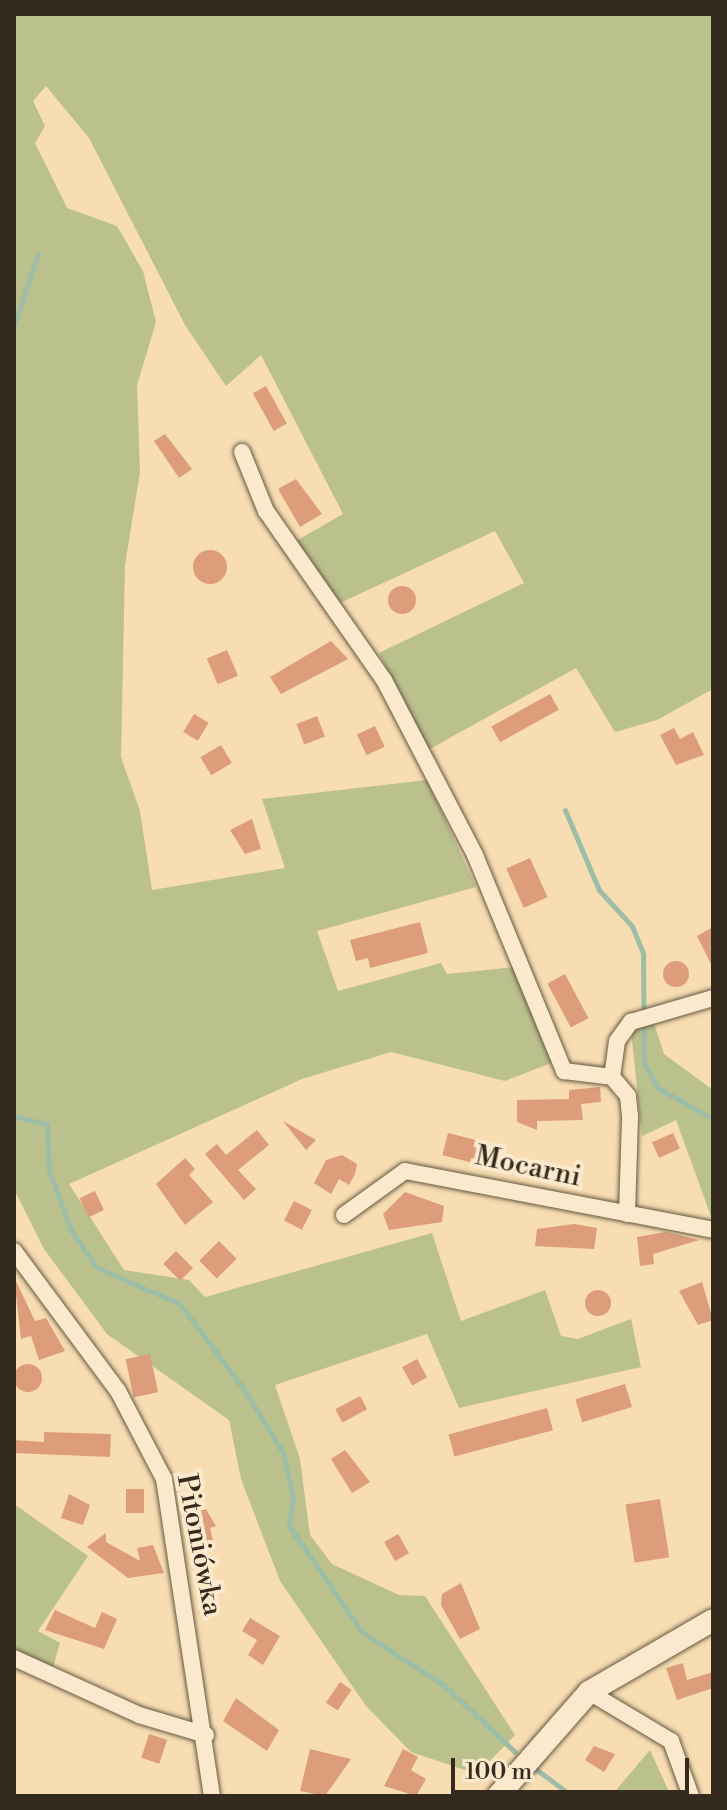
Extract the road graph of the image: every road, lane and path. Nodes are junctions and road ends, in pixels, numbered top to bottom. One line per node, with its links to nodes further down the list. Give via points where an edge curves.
1 (242, 452): 3 (street, via 266,511 384,680 475,855 564,1071)
2 (713, 998): 3 (street, via 622,1028)
3 (612, 1077): 4 (street, via 628,1096)
4 (627, 1214): 5 (street, Mocarni, via 405,1171); 6 (street, Mocarni)
5 (344, 1215)
6 (713, 1230)
7 (14, 1251): 11 (street, Pitoniówka, via 118,1391 164,1479)
8 (713, 1620): 10 (street)
9 (14, 1658): 11 (street, via 139,1715)
10 (589, 1692): 13 (street); 14 (street, via 671,1741)
11 (206, 1735): 12 (street, Pitoniówka)
12 (212, 1796)
13 (498, 1796)
14 (691, 1796)

